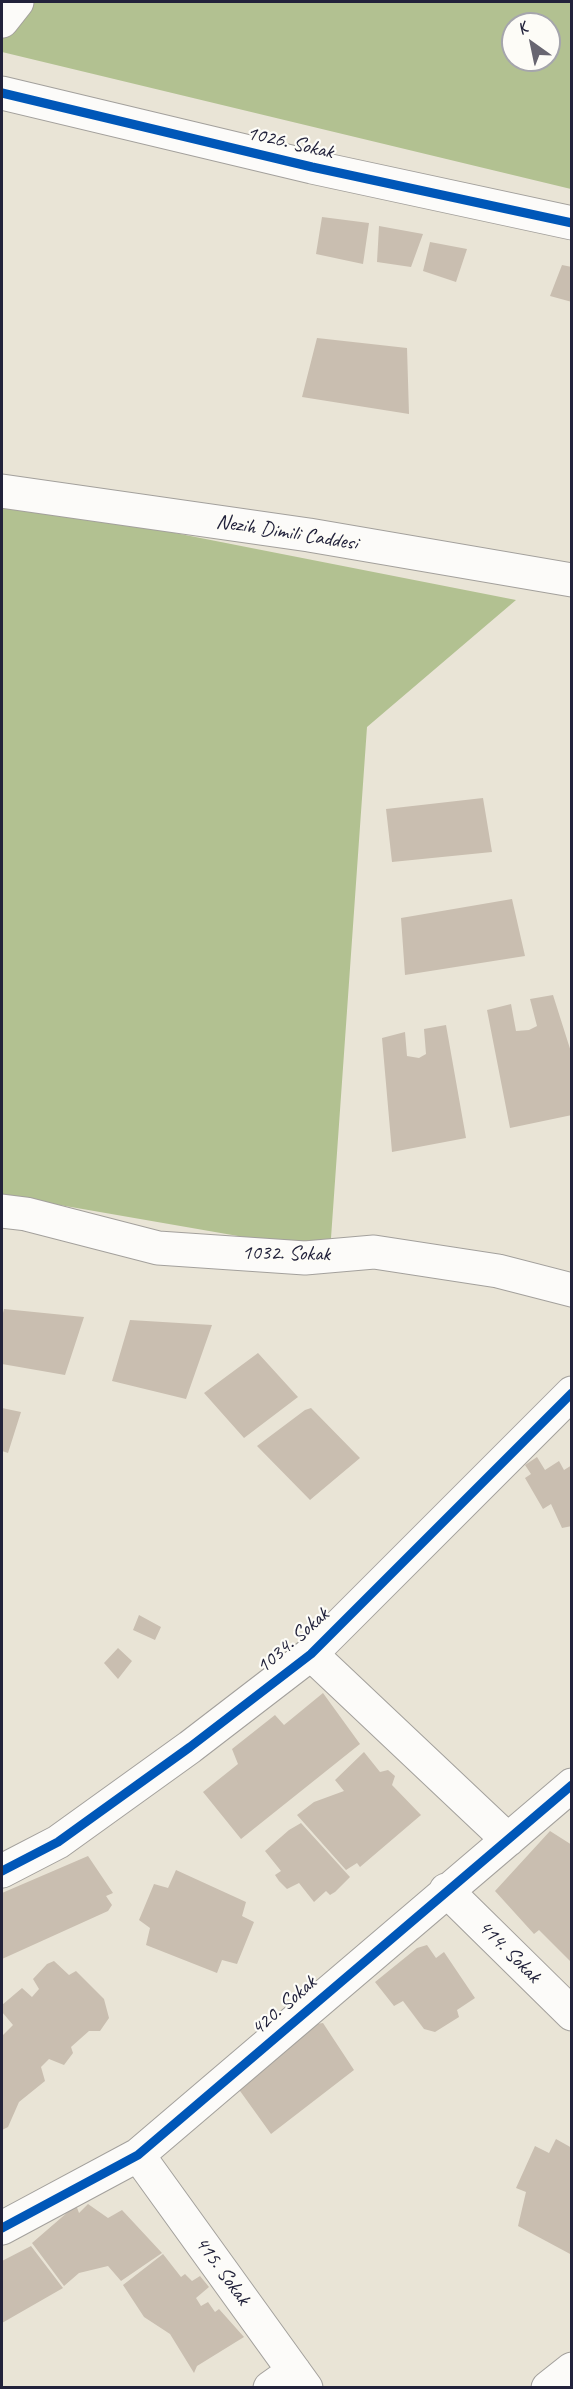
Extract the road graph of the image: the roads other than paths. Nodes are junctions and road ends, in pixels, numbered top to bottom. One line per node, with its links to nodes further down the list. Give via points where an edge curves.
1 (17, 2): 2 (street)
2 (2, 21)
3 (2, 93): 4 (street, 1026. Sokak, via 312,167)
4 (572, 223)
5 (2, 491): 6 (street, Nezih Dimili Caddesi)
6 (572, 580)
7 (2, 1211): 8 (street, 1032. Sokak, via 158,1248 305,1258 374,1252 498,1271)
8 (572, 1290)
9 (572, 1392): 10 (street, 1034. Sokak)
10 (311, 1654): 12 (street); 13 (street, 1034. Sokak, via 58,1842)
11 (572, 1785): 12 (street, 420. Sokak)
12 (508, 1840): 14 (street, 420. Sokak)
13 (2, 1871)
14 (446, 1890): 15 (street, 414. Sokak); 16 (street, 420. Sokak)
15 (572, 2014)
16 (138, 2155): 17 (street, 420. Sokak); 19 (street, 415. Sokak)
17 (2, 2228)
18 (572, 2369): 20 (street)
19 (290, 2382)
20 (548, 2388)

